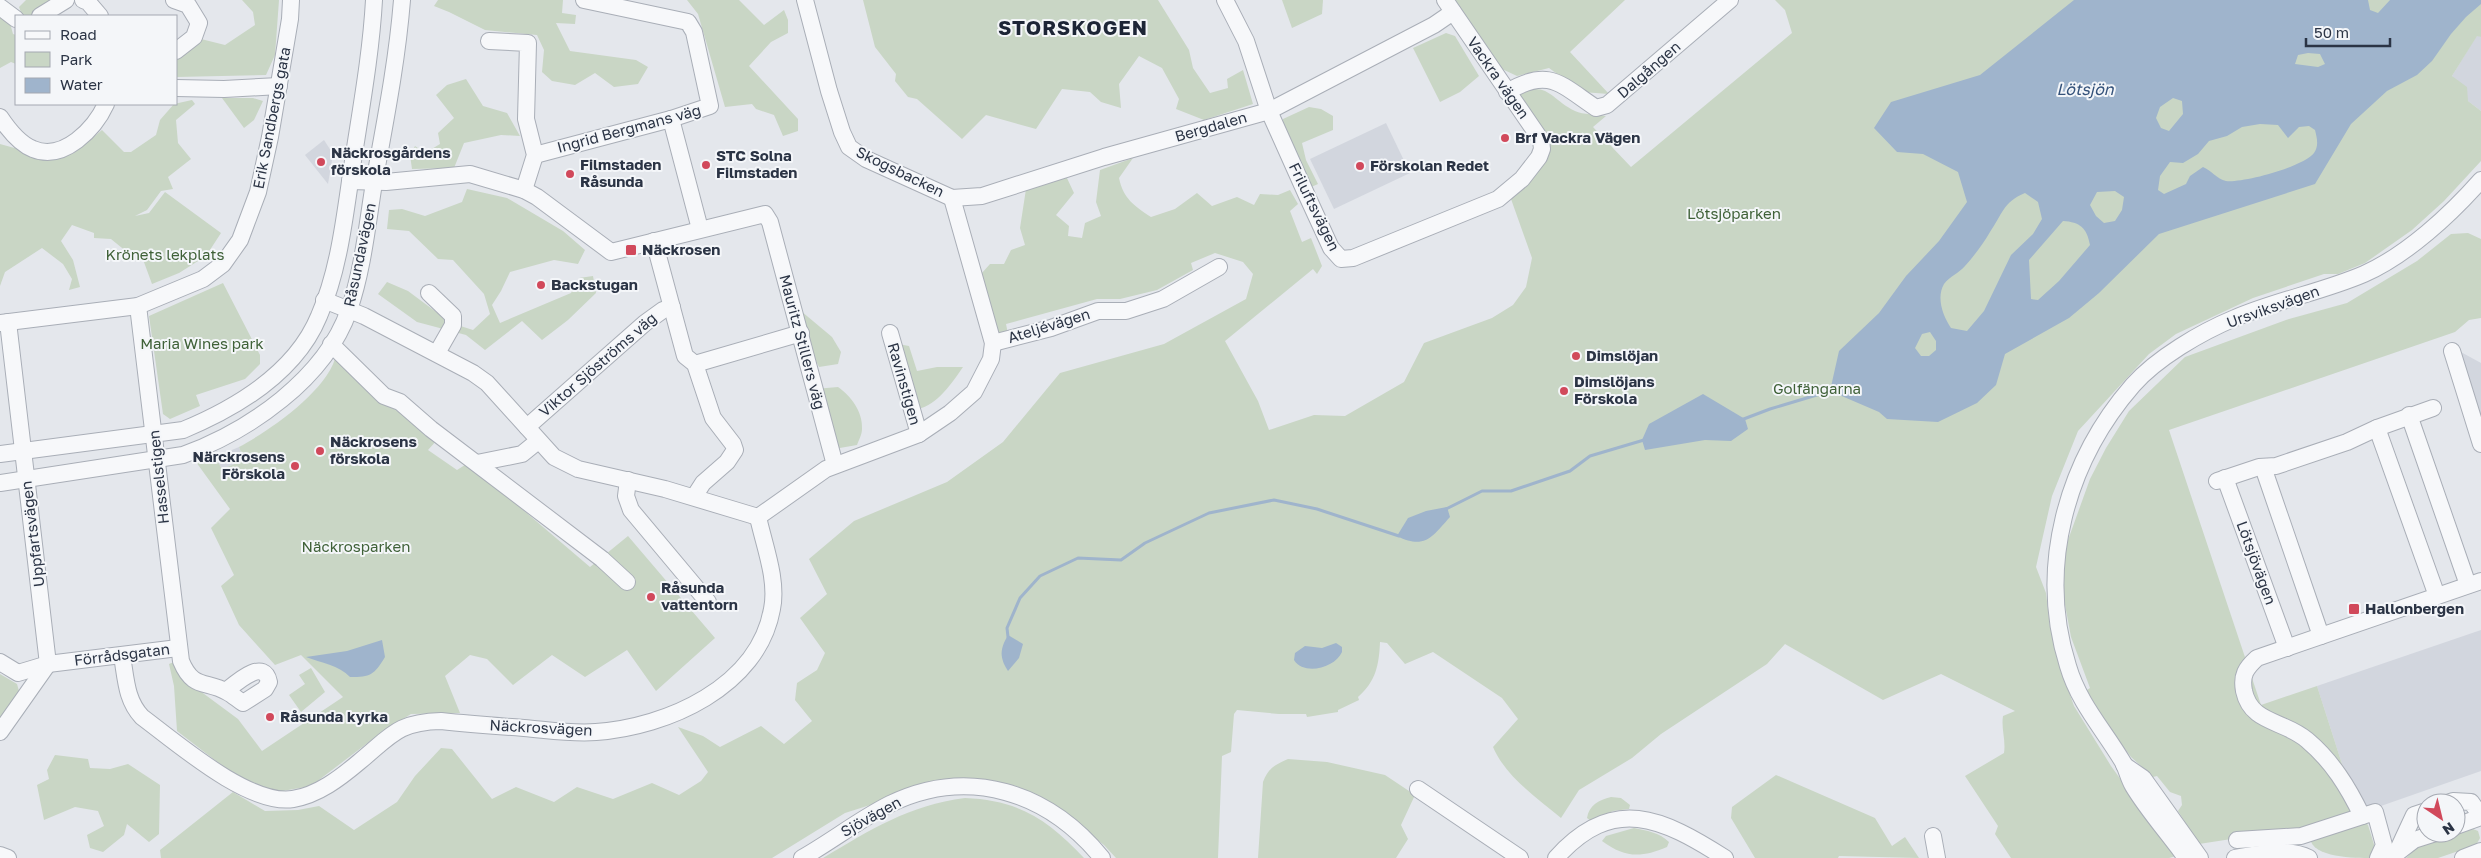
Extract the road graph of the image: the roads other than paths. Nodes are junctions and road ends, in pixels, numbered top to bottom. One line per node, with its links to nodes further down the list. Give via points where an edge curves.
1 (66, 0): 13 (street)
2 (174, 0): 17 (street, via 188,5 199,23 194,37)
3 (291, 0): 18 (street, Erik Sandbergs gata)
4 (374, 0): 28 (street, Råsundavägen)
5 (402, 0): 29 (street, Råsundavägen, via 396,66)
6 (584, 0): 24 (street, Ingrid Bergmans väg, via 688,22 694,32 710,106)
7 (805, 0): 31 (street, Skogsbacken, via 829,91 849,147 866,159)
8 (1225, 0): 22 (street, Friluftsvägen, via 1246,41)
9 (1730, 0): 20 (street, Dalgången, via 1607,106 1596,108 1549,79 1531,79)
10 (89, 1): 14 (street)
11 (4, 5): 15 (street)
12 (1449, 6): 20 (street, Vackra vägen); 22 (street, Bergdalen, via 1434,25)
13 (42, 15)
14 (99, 15)
15 (15, 18)
16 (489, 41): 25 (street, via 528,43 526,119)
17 (178, 49)
18 (279, 86): 19 (street); 37 (street, Erik Sandbergs gata, via 258,192 240,240 223,264 203,279)
19 (178, 88)
20 (1507, 92): 26 (street, Vackra vägen, via 1541,140)
21 (105, 105): 23 (street, via 91,129 62,148 48,151 38,151 25,145)
22 (1269, 111): 26 (street, Friluftsvägen, via 1331,248 1341,259 1353,258 1498,199 1522,179); 31 (street, Bergdalen, via 1104,157 982,196)
23 (0, 117)
24 (671, 120): 25 (street, Ingrid Bergmans väg); 32 (street)
25 (535, 154): 30 (street)
26 (1539, 157)
27 (2481, 180): 79 (street, Ursviksvägen, via 2450,213 2408,247 2365,273 2234,318 2175,350 2134,384 2106,420 2082,461 2068,499 2059,539 2055,601 2068,668 2088,712)
28 (350, 181): 29 (street); 36 (street, Råsundavägen, via 333,272)
29 (375, 182): 30 (street, via 470,174); 39 (street, Råsundavägen, via 362,260)
30 (524, 190): 33 (street, via 611,252)
31 (952, 198): 44 (street, Skogsbacken)
32 (700, 229): 33 (street); 41 (street, Mauritz Stillers väg, via 765,214)
33 (654, 241): 38 (street)
34 (1219, 266): 44 (street, Ateljévägen, via 1163,299 1126,311 1098,311)
35 (429, 293): 46 (street, via 453,316 453,325)
36 (324, 300): 39 (street); 52 (street, Råsundavägen, via 306,338 282,368 261,387 210,418 183,430)
37 (138, 306): 40 (street, Erik Sandbergs gata); 52 (street, Hasselstigen)
38 (672, 307): 47 (street, via 685,356); 50 (street, Viktor Sjöströms väg, via 645,323)
39 (349, 309): 43 (street, Råsundavägen); 46 (street)
40 (4, 323): 56 (street, Uppfartsvägen)
41 (801, 333): 47 (street); 60 (street, Mauritz Stillers väg)
42 (890, 333): 53 (street, Ravinstigen)
43 (331, 344): 58 (street, Råsundavägen, via 305,380 263,415 202,448); 59 (street, via 384,396 400,402)
44 (993, 344): 53 (street, Ateljévägen, via 988,365 974,392 950,414)
45 (2452, 351): 55 (street)
46 (437, 353): 50 (street, via 487,383)
47 (695, 364): 65 (street, via 713,418 735,450)
48 (2433, 408): 49 (street, Lötsjövägen)
49 (2409, 415): 51 (street, Lötsjövägen); 68 (street)
50 (527, 427): 54 (street)
51 (2377, 428): 61 (street, Lötsjövägen, via 2347,442 2276,466); 69 (street)
52 (155, 434): 56 (street, Råsundavägen); 58 (street, Hasselstigen)
53 (919, 434): 60 (street, Ateljévägen)
54 (538, 441): 59 (street, via 522,454); 63 (street, via 554,457 578,469)
55 (2481, 444)
56 (23, 451): 57 (street, Råsundavägen); 62 (street, Uppfartsvägen)
57 (0, 454)
58 (157, 461): 62 (street, Råsundavägen); 72 (street, Hasselstigen)
59 (477, 463): 67 (street)
60 (835, 466): 66 (street, Ateljévägen)
61 (2263, 466): 71 (street); 73 (street, Lötsjövägen, via 2221,480)
62 (27, 479): 64 (street, Råsundavägen); 76 (street, Uppfartsvägen)
63 (628, 480): 65 (street); 70 (street, via 626,496 631,510)
64 (0, 483)
65 (694, 497): 66 (street)
66 (758, 516): 74 (street, Näckrosvägen, via 773,587 773,608 758,650 738,674 712,693 683,709 628,728 563,732 422,721 389,735 353,767 313,794 292,799 271,798 235,783 142,717 129,697)
67 (627, 582)
68 (2475, 583): 69 (street)
69 (2437, 596): 71 (street)
70 (708, 602)
71 (2321, 636): 73 (street)
72 (178, 648): 74 (street, Förrådsgatan); 77 (street, Förrådsgatan, via 185,672 207,686)
73 (2287, 648): 83 (street, via 2257,658 2245,669 2242,683 2246,702 2256,714 2306,738 2334,766)
74 (122, 656): 76 (street, Förrådsgatan)
75 (0, 662): 76 (street, Förrådsgatan, via 18,673)
76 (48, 664): 78 (street)
77 (226, 691)
78 (0, 732)
79 (2124, 765): 100 (street, Ursviksvägen, via 2132,785); 101 (street, Ursviksvägen, via 2143,778)
80 (1418, 789): 96 (street)
81 (2466, 802): 84 (street, via 2471,802)
82 (2416, 814): 91 (street)
83 (2362, 816): 88 (street, via 2301,836); 103 (street, via 2374,812 2384,845)
84 (2481, 816): 85 (street)
85 (2466, 822)
86 (1933, 836): 99 (street)
87 (2416, 839): 91 (street)
88 (2237, 840)
89 (2481, 852): 104 (street)
90 (0, 855): 93 (street)
91 (2395, 856)
92 (2247, 857): 102 (street, via 2273,852)
93 (8, 858)
94 (802, 858): 95 (street, Sjövägen, via 890,804 921,793 966,786 1006,790 1027,798 1066,825)
95 (1102, 858)
96 (1520, 858)
97 (1556, 858): 98 (street, via 1584,833 1604,823 1634,818 1654,821 1683,832)
98 (1725, 858)
99 (1937, 858)
100 (2186, 858)
101 (2200, 858)
102 (2309, 858)
103 (2378, 858)
104 (2464, 858)

